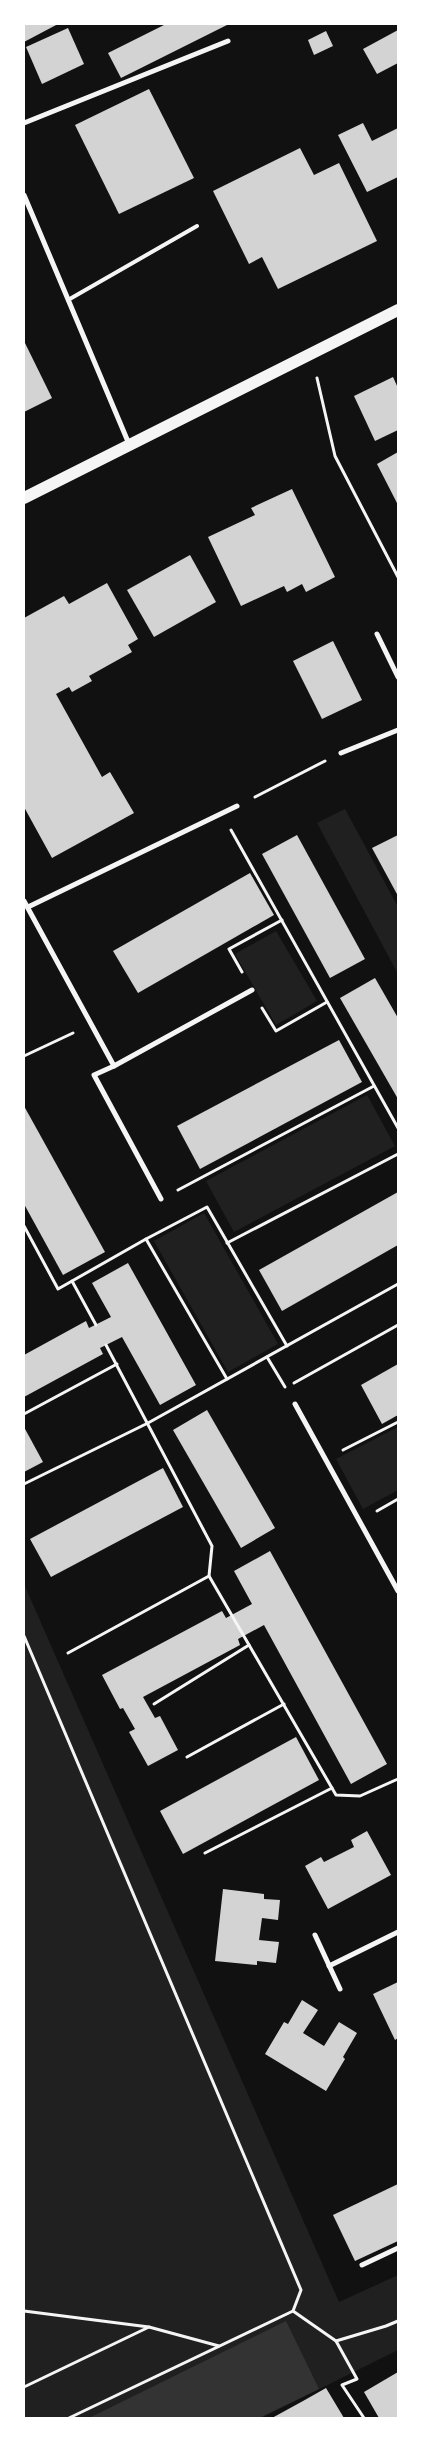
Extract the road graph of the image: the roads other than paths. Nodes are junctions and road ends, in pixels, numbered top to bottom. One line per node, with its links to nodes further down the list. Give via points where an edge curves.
1 (228, 41): 2 (street)
2 (24, 123)
3 (24, 195): 5 (street)
4 (197, 226): 5 (lane)
5 (68, 300): 7 (street)
6 (398, 310): 7 (main road)
7 (129, 444): 8 (main road)
8 (24, 498)
9 (377, 634): 10 (street)
10 (398, 677)
11 (398, 730): 12 (street)
12 (341, 753)
13 (237, 806): 15 (street)
14 (24, 900): 15 (street)
15 (28, 907): 17 (street)
16 (252, 990): 17 (street)
17 (114, 1066): 18 (street, via 94,1075)
18 (161, 1199)
19 (294, 1404): 20 (street)
20 (398, 1591)
21 (398, 1932): 23 (street)
22 (315, 1935): 23 (street)
23 (330, 1966): 24 (street)
24 (340, 1989)
25 (398, 2248): 26 (street)
26 (362, 2265)

